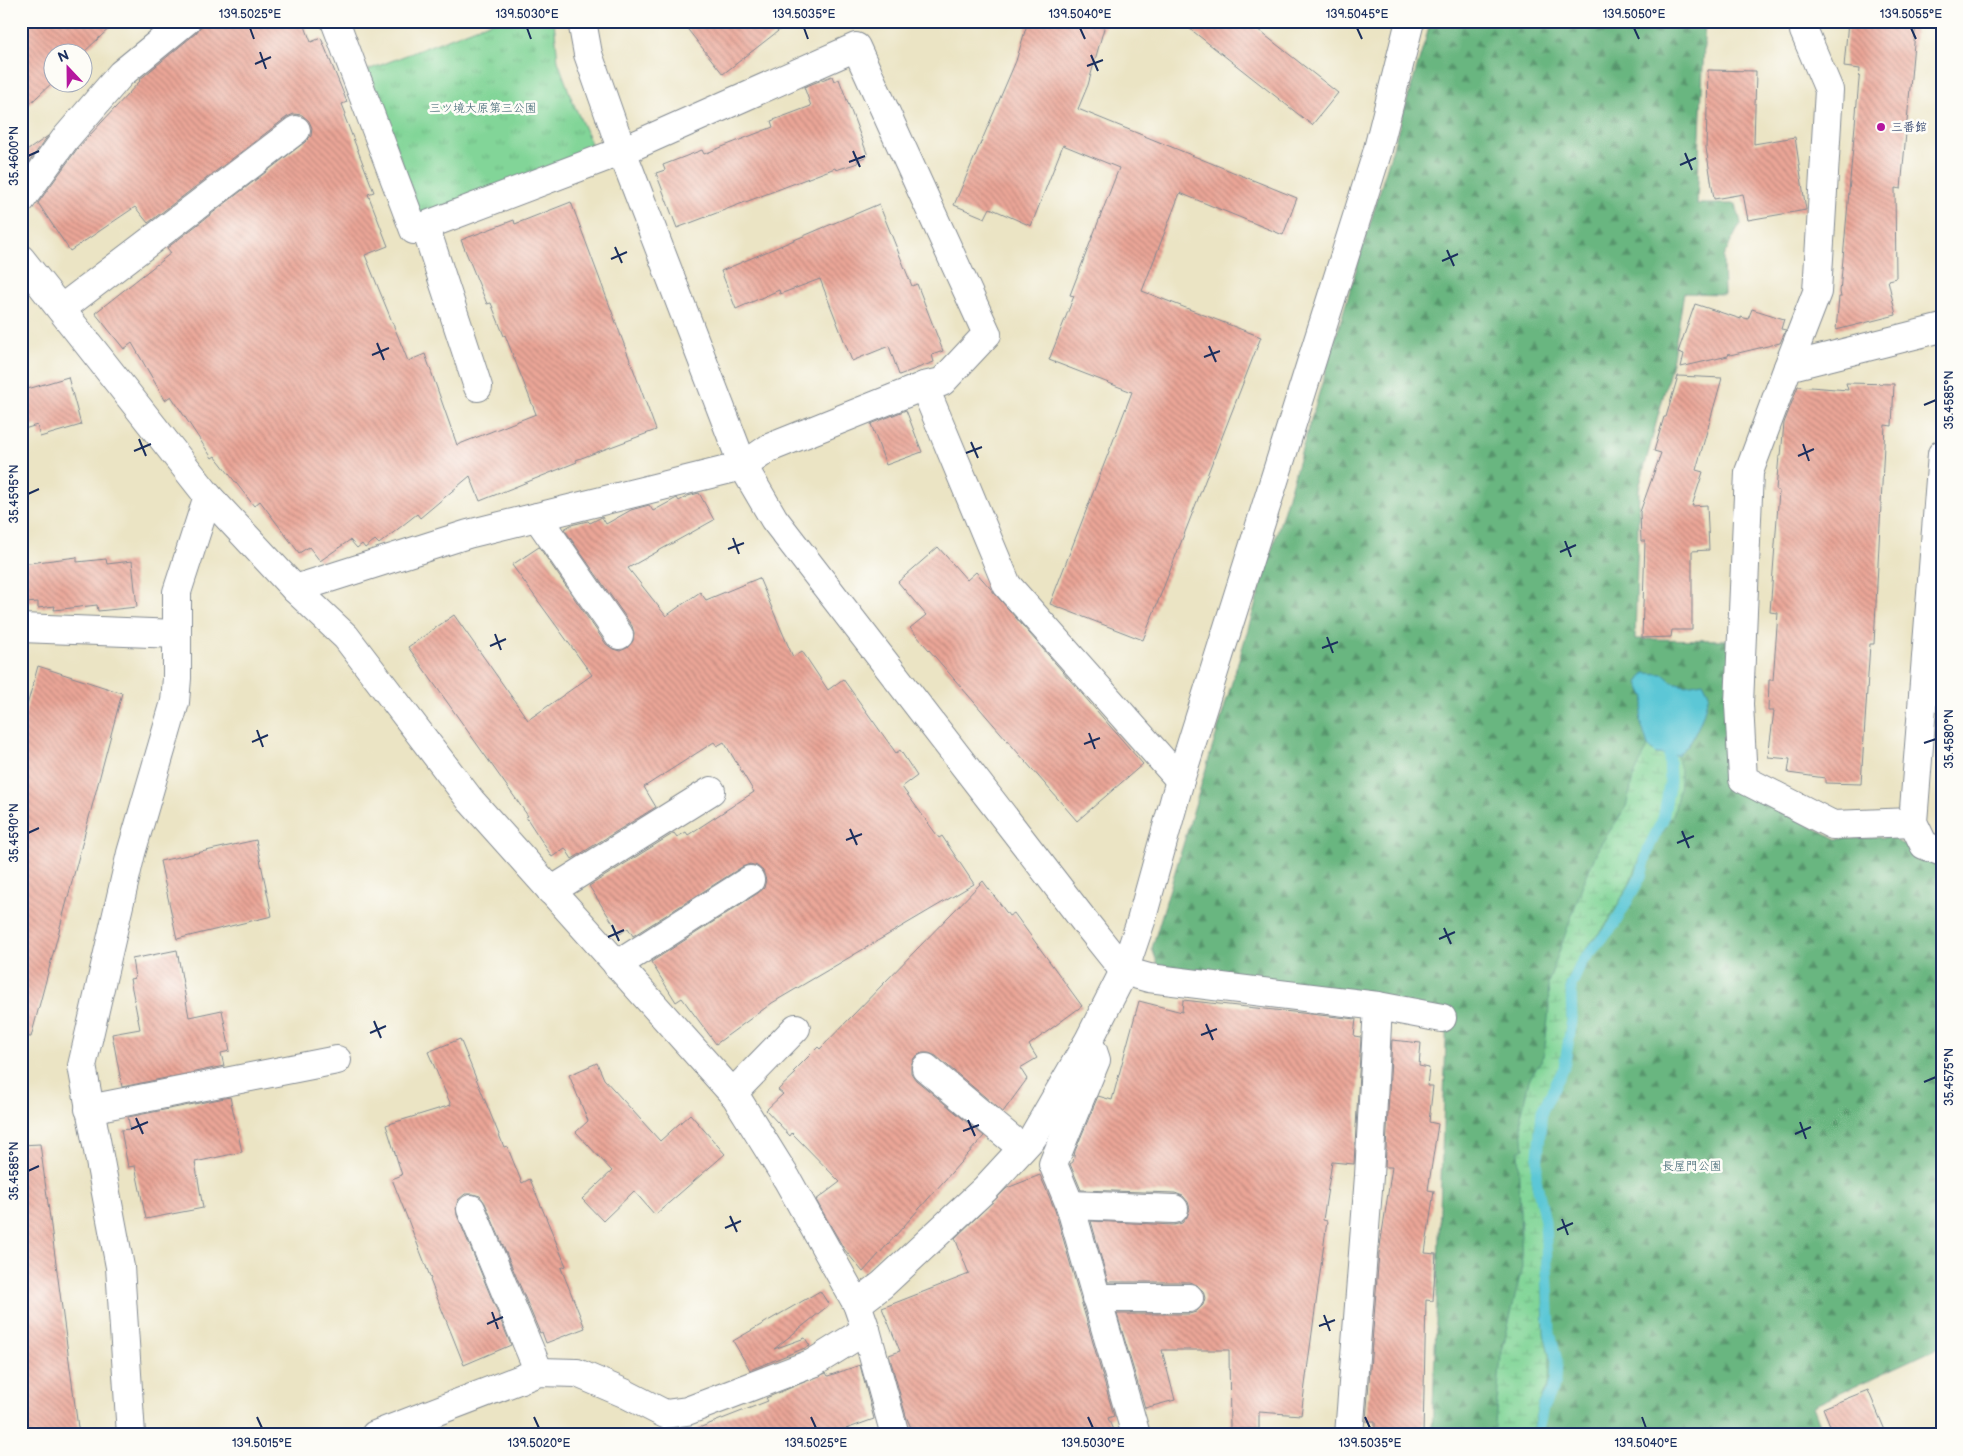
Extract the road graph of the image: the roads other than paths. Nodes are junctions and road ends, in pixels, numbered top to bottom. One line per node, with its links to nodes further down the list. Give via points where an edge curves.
1 (186, 21): 8 (street, via 121,74 64,139)
2 (335, 21): 9 (street, via 414,230)
3 (582, 21): 7 (street, via 588,54)
4 (1410, 21): 26 (street, via 1377,153)
5 (1806, 21): 13 (street, via 1804,31 1829,90 1817,292)
6 (296, 130): 11 (street)
7 (622, 151): 9 (street); 14 (street, via 856,48 987,334 942,382); 17 (street)
8 (21, 200)
9 (425, 226): 15 (street)
10 (21, 259): 11 (street)
11 (61, 309): 18 (street)
12 (1942, 328): 13 (street)
13 (1788, 367): 28 (street, via 1749,472 1739,704 1743,779 1833,825)
14 (924, 386): 17 (street, via 769,448); 26 (street, via 1007,585)
15 (478, 387)
16 (1942, 454): 20 (street)
17 (743, 466): 19 (street); 33 (street, via 774,519)
18 (208, 496): 21 (street); 23 (street, via 177,592)
19 (537, 517): 21 (street, via 468,534); 24 (street)
20 (1938, 540): 25 (street)
21 (296, 589): 31 (street, via 346,637 471,801)
22 (21, 628): 23 (street)
23 (177, 634): 41 (street, via 175,702 131,853 82,1066)
24 (619, 635)
25 (1931, 714): 28 (street)
26 (1180, 780): 33 (street)
27 (711, 791): 31 (street)
28 (1913, 822): 29 (street, via 1924,845)
29 (1942, 852)
30 (750, 880): 32 (street)
31 (551, 890): 32 (street)
32 (617, 965): 40 (street)
33 (1124, 971): 34 (street, via 1186,984); 37 (street)
34 (1378, 1006): 35 (street); 55 (street)
35 (1442, 1018)
36 (796, 1028): 40 (street)
37 (1089, 1040): 42 (street, via 1033,1137); 43 (street, via 1096,1060 1053,1164)
38 (337, 1060): 41 (street)
39 (926, 1068): 42 (street)
40 (733, 1093): 48 (street, via 787,1179)
41 (89, 1110): 51 (street, via 120,1267)
42 (1022, 1148): 48 (street, via 964,1208 882,1285)
43 (1070, 1205): 45 (street); 46 (street)
44 (471, 1209): 50 (street)
45 (1174, 1210)
46 (1096, 1298): 47 (street); 54 (street)
47 (1189, 1298)
48 (857, 1304): 49 (street)
49 (866, 1330): 50 (street, via 813,1363 687,1411 665,1414 577,1373); 53 (street)
50 (539, 1372): 52 (street)
51 (131, 1435)
52 (375, 1435)
53 (895, 1435)
54 (1136, 1435)
55 (1349, 1435)

